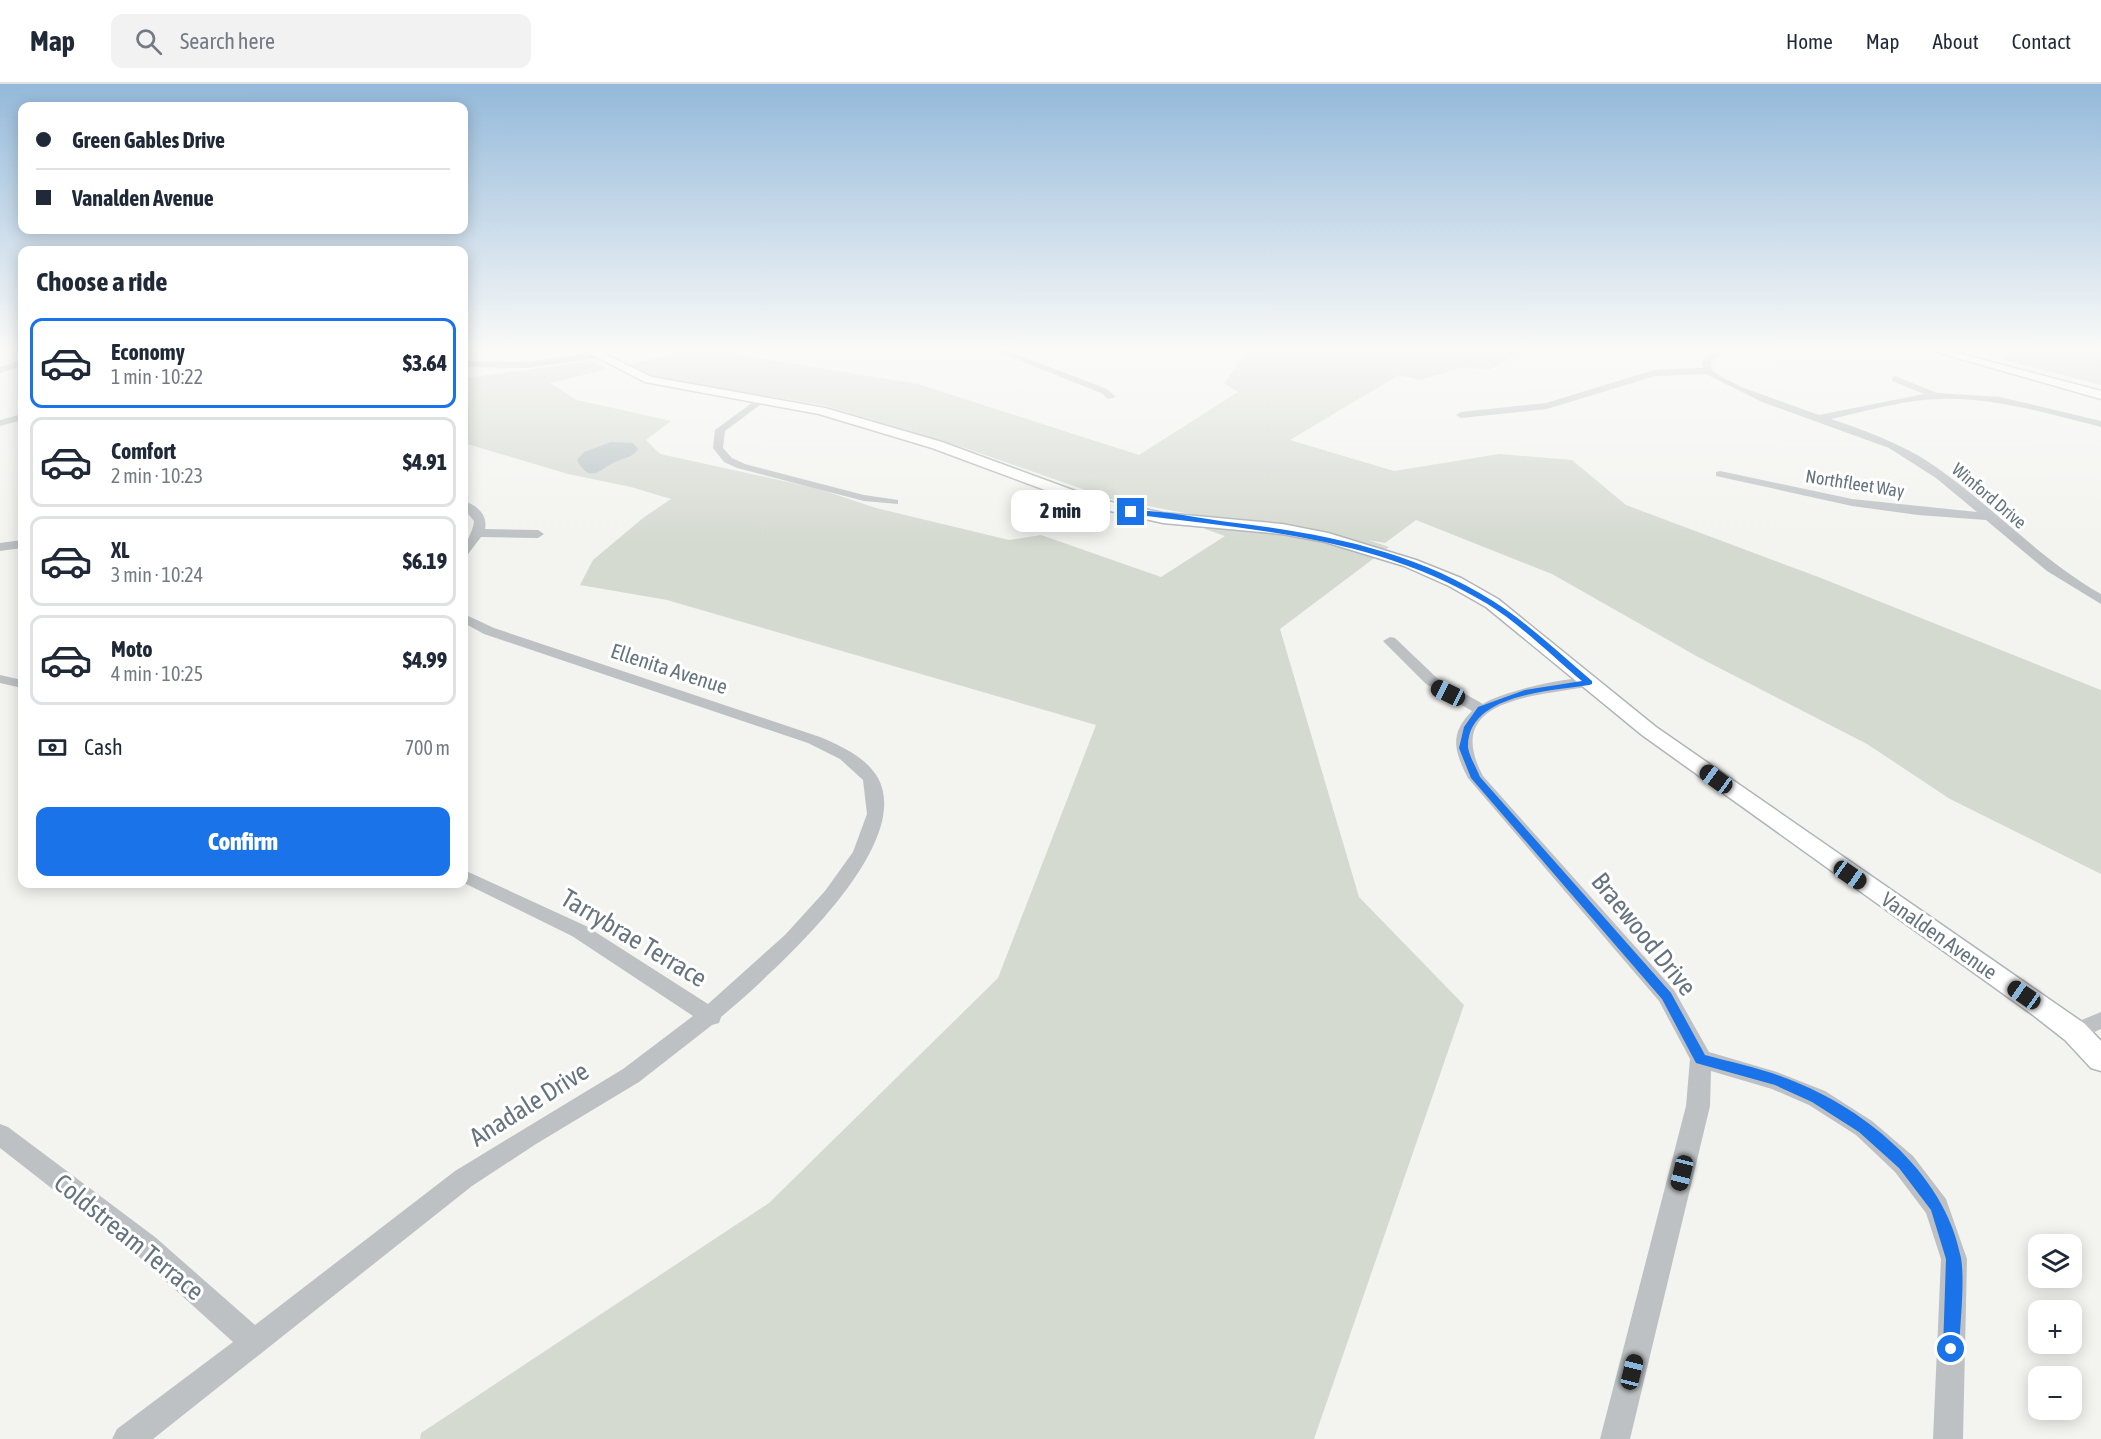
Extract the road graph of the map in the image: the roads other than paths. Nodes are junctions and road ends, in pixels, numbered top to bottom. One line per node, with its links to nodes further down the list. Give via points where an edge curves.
1 (742, 414): 13 (street, via 720,430 718,448 728,460 756,471 864,498)
2 (830, 414): 24 (main road, Vanalden Avenue, via 937,445 1112,508 1163,518 1282,530 1374,551 1455,582 1492,603)
3 (1468, 414): 7 (street)
4 (1808, 414): 9 (street, Winford Drive)
5 (1838, 414): 9 (street)
6 (2066, 414): 11 (street)
7 (1461, 415)
8 (18, 418): 10 (street)
9 (1818, 418): 15 (street, Winford Drive, via 1914,458)
10 (0, 423)
11 (2101, 424)
12 (1720, 474): 15 (street, Northfleet Way, via 1850,503)
13 (894, 501)
14 (468, 506): 16 (street, via 478,519)
15 (1986, 516): 21 (street, Winford Drive, via 2078,588)
16 (480, 533): 17 (street); 19 (street)
17 (538, 534)
18 (18, 545): 20 (street)
19 (468, 546)
20 (0, 547)
21 (2101, 600)
22 (468, 620): 26 (street, Ellenita Avenue, via 489,631 814,740 838,750)
23 (1390, 641): 25 (street, via 1416,671 1437,687)
24 (1589, 682): 25 (street, via 1525,693); 30 (main road, Vanalden Avenue, via 1773,821)
25 (1481, 709): 31 (street, Braewood Drive, via 1469,727 1463,748 1476,778 1667,996)
26 (858, 765): 28 (street, Anadale Drive, via 872,782 877,808 868,840 841,885 799,935)
27 (468, 878): 28 (street, Tarrybrae Terrace, via 579,931)
28 (711, 1017): 34 (street, Anadale Drive, via 635,1073 495,1157)
29 (2101, 1020): 30 (street)
30 (2075, 1032): 32 (main road, Vanalden Avenue)
31 (1701, 1059): 36 (street, via 1698,1106); 37 (street, via 1778,1081 1817,1098 1863,1128 1904,1164 1937,1207 1954,1259)
32 (2101, 1060)
33 (0, 1134): 34 (street, Coldstream Terrace, via 146,1246)
34 (254, 1343): 35 (street, Anadale Drive)
35 (127, 1439)
36 (1615, 1439)
37 (1948, 1439)

